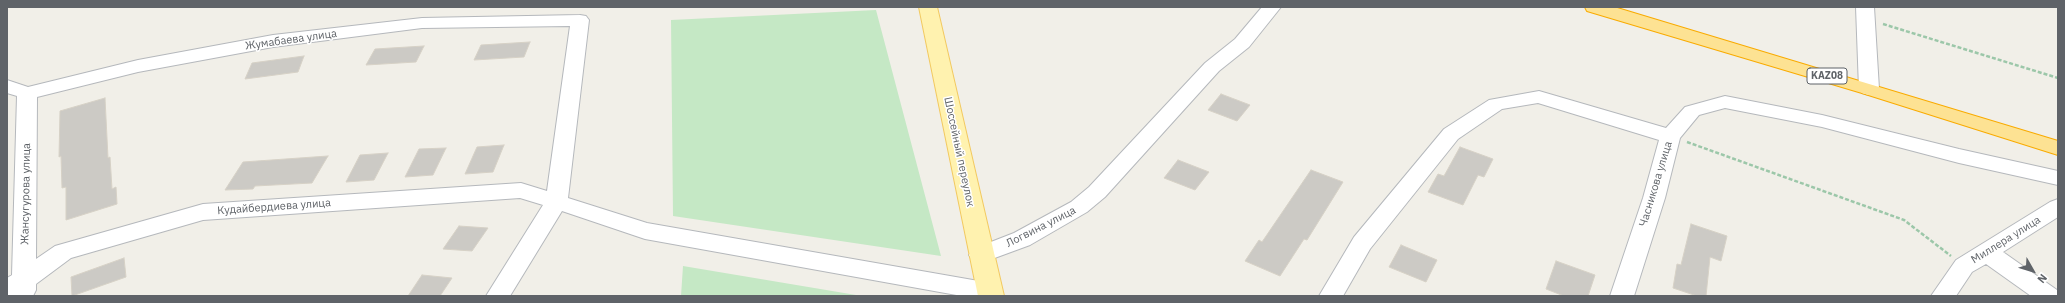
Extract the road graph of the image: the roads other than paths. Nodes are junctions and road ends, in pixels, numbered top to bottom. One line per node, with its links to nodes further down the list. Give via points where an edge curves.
1 (928, 7): 14 (main road, Шоссейный переулок)
2 (1272, 7): 14 (street, Логвина улица, via 1242,43 1212,67 1097,192 1079,208 1022,239)
3 (1594, 7): 6 (highway, KAZ08)
4 (1866, 13): 6 (street)
5 (7, 86): 7 (street)
6 (1869, 89): 9 (highway, KAZ08)
7 (27, 93): 11 (street, Жумабаева улица, via 138,66 273,41 422,23 580,20); 15 (street, Жансугурова улица)
8 (1670, 136): 10 (street, Часникова улица, via 1692,111 1725,102 1822,121); 18 (street, via 1539,97 1496,104 1451,134 1362,243); 19 (street, Часникова улица, via 1654,198)
9 (2058, 148)
10 (2058, 178)
11 (557, 200): 15 (street, Кудайбердиева улица, via 521,190 203,212 63,252); 16 (street, Кудайбердиева улица, via 646,231); 17 (street)
12 (2058, 207): 13 (street, Миллера улица)
13 (1986, 252): 20 (street, Миллера улица, via 1964,266); 21 (street)
14 (981, 255): 16 (main road, Шоссейный переулок)
15 (18, 288)
16 (990, 294)
17 (498, 296)
18 (1331, 296)
19 (1622, 296)
20 (1943, 296)
21 (2048, 296)

